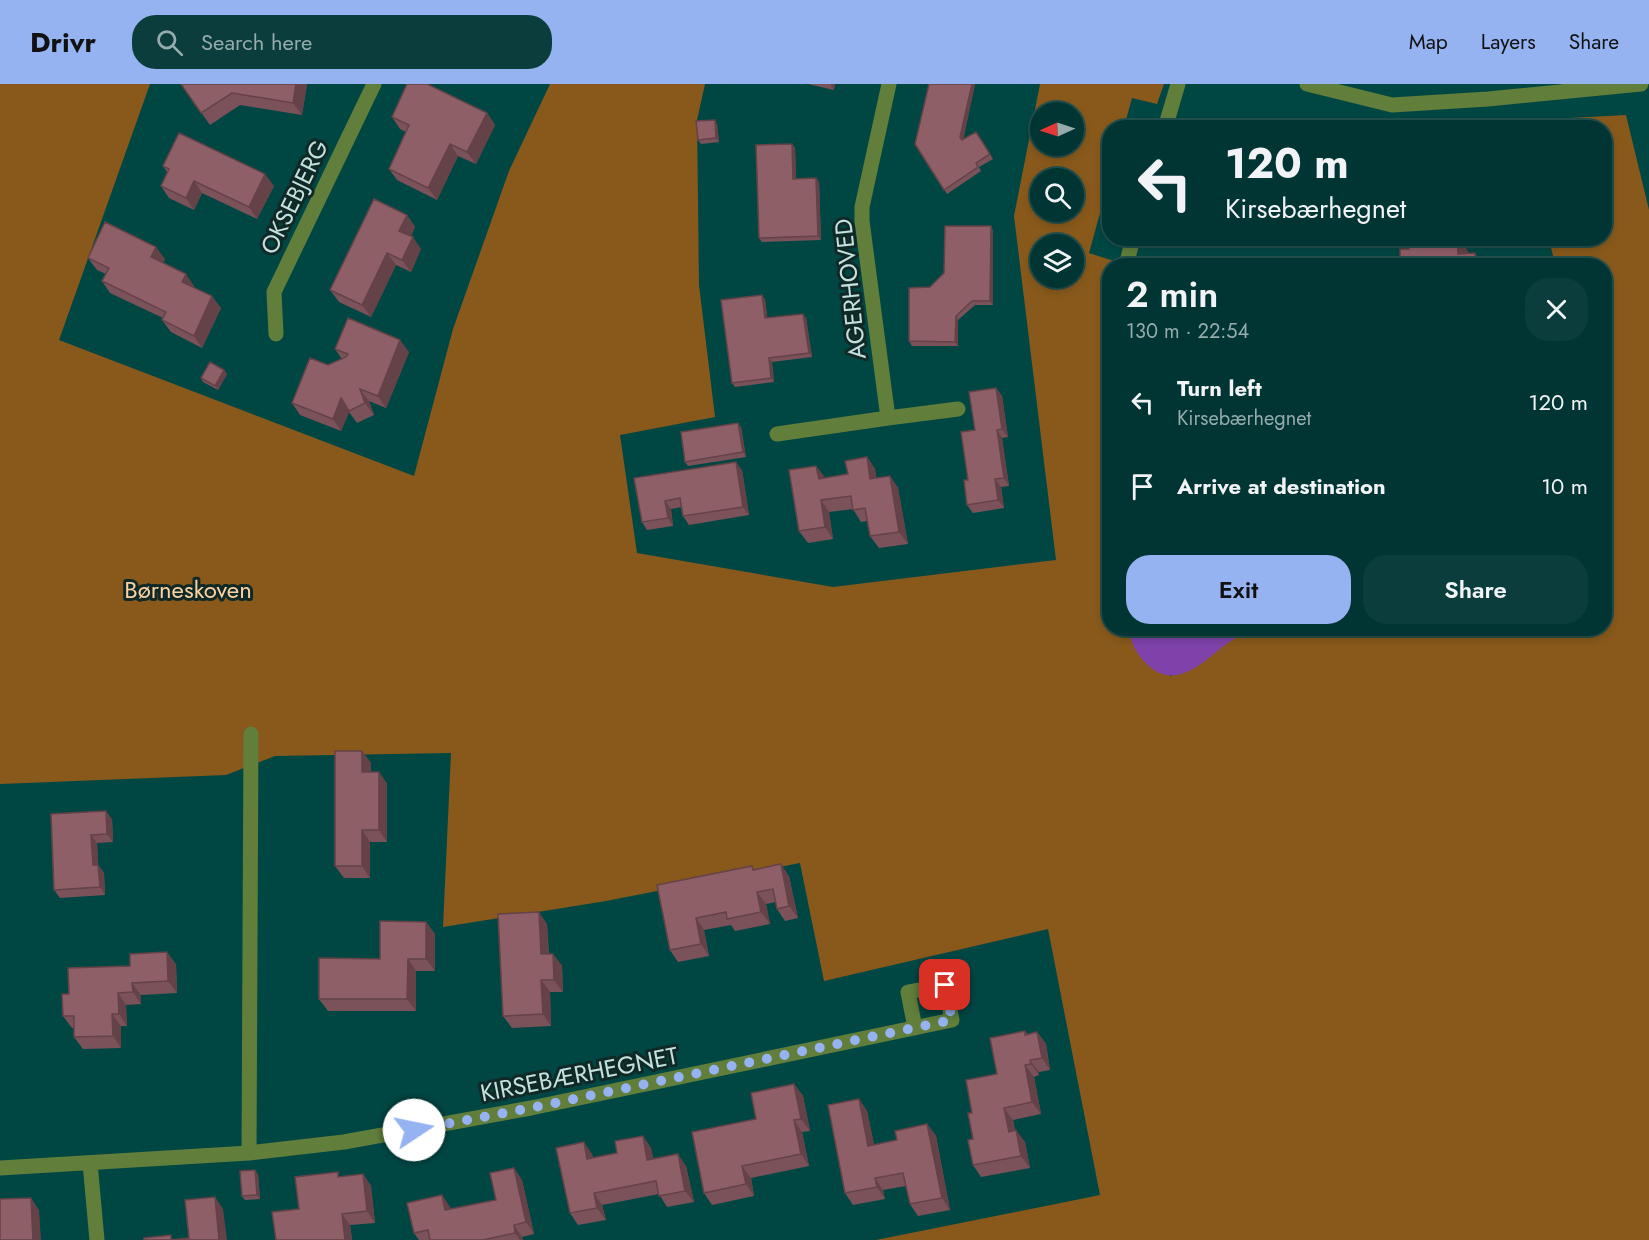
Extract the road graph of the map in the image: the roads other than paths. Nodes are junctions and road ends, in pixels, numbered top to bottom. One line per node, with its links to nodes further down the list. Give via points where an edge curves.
1 (374, 84): 8 (street, OKSEBJERG, via 274,292)
2 (889, 84): 10 (street, AGERHOVED, via 862,207)
3 (1178, 84): 7 (street)
4 (1307, 84): 6 (street)
5 (1641, 84): 6 (street, via 1392,105)
6 (1327, 86)
7 (1167, 120)
8 (276, 334)
9 (958, 409): 10 (street)
10 (888, 418): 11 (street)
11 (777, 434)
12 (251, 734): 14 (street)
13 (915, 1028): 14 (street, KIRSEBÆRHEGNET, via 531,1108 345,1142)
14 (249, 1153): 15 (street, KIRSEBÆRHEGNET)
15 (90, 1163): 16 (street, KIRSEBÆRHEGNET); 17 (street)
16 (0, 1168)
17 (97, 1240)

